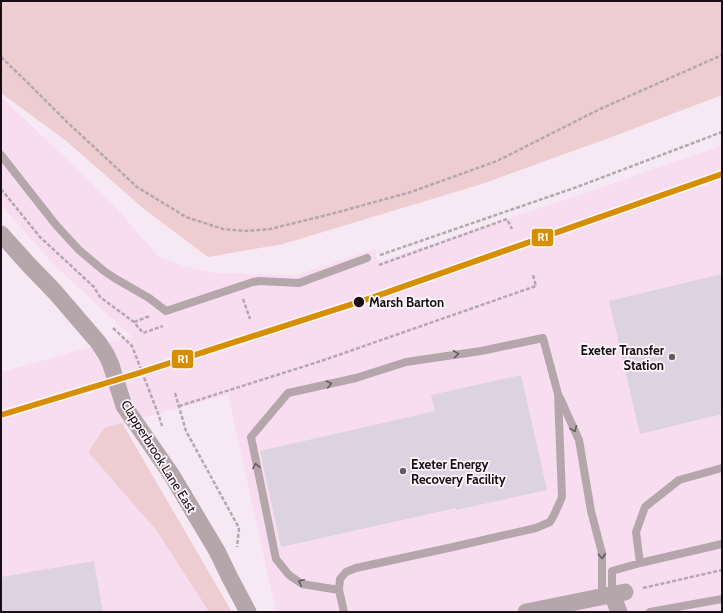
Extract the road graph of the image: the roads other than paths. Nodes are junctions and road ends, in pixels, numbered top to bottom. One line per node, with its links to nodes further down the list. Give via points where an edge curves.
1 (1, 156): 3 (lane, via 79,250 104,271 166,311 253,282 299,283)
2 (1, 234): 11 (street, Clapperbrook Lane East, via 55,292 106,354 124,406 171,474 217,551)
3 (367, 258)
4 (558, 394): 8 (lane, via 562,497 550,522 536,528 356,568 346,572 340,579); 8 (lane, one-way to 4, via 302,584 289,575 276,559 251,437 288,393 356,378 406,362 481,351 543,338); 9 (lane, one-way to 9, via 579,440 591,511)
5 (722, 468): 7 (lane, via 679,480 645,507 636,532)
6 (722, 544): 7 (lane)
7 (640, 563): 9 (lane, via 612,571)
8 (339, 590): 12 (lane)
9 (613, 594): 13 (street); 14 (street)
10 (722, 598): 15 (lane)
11 (248, 612)
12 (344, 612)
13 (526, 612)
14 (619, 612)
15 (650, 612)

